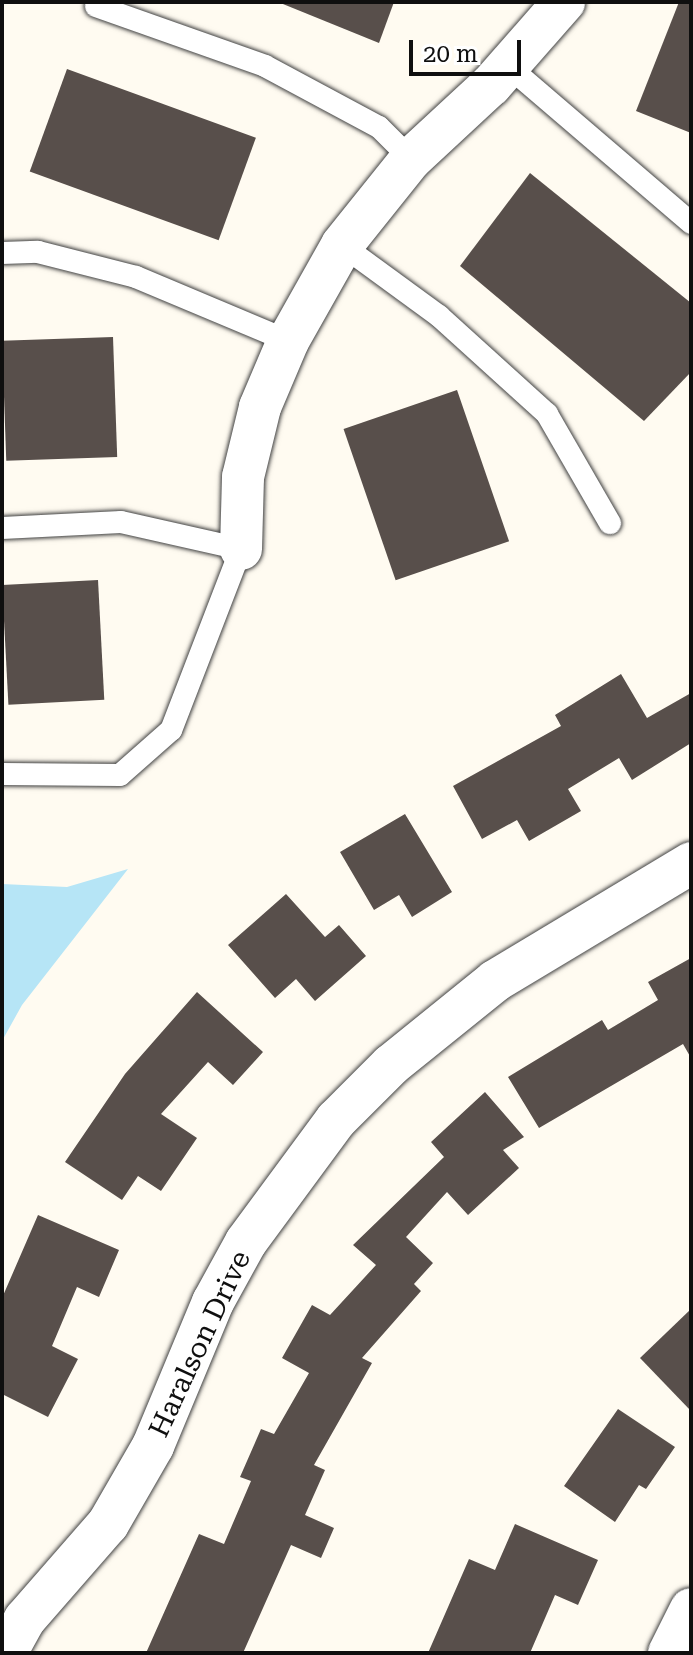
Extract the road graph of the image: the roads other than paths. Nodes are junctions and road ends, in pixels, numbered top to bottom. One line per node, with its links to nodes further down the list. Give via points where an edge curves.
1 (564, 2): 3 (street)
2 (96, 6): 4 (lane, via 265,66 379,127)
3 (508, 66): 4 (street); 5 (lane)
4 (411, 159): 6 (street)
5 (691, 223)
6 (342, 245): 8 (street); 9 (lane, via 439,316 547,414)
7 (2, 253): 8 (lane, via 38,252 136,277)
8 (288, 341): 11 (street, via 260,407 243,477)
9 (610, 523)
10 (2, 528): 11 (lane, via 121,522)
11 (241, 549): 12 (lane, via 171,730 120,775)
12 (2, 774)
13 (691, 863): 15 (street, Haralson Drive, via 495,981 391,1065 336,1120 246,1242 213,1302 153,1446 108,1524 25,1619)
14 (691, 1609): 16 (street)
15 (6, 1653)
16 (669, 1653)

